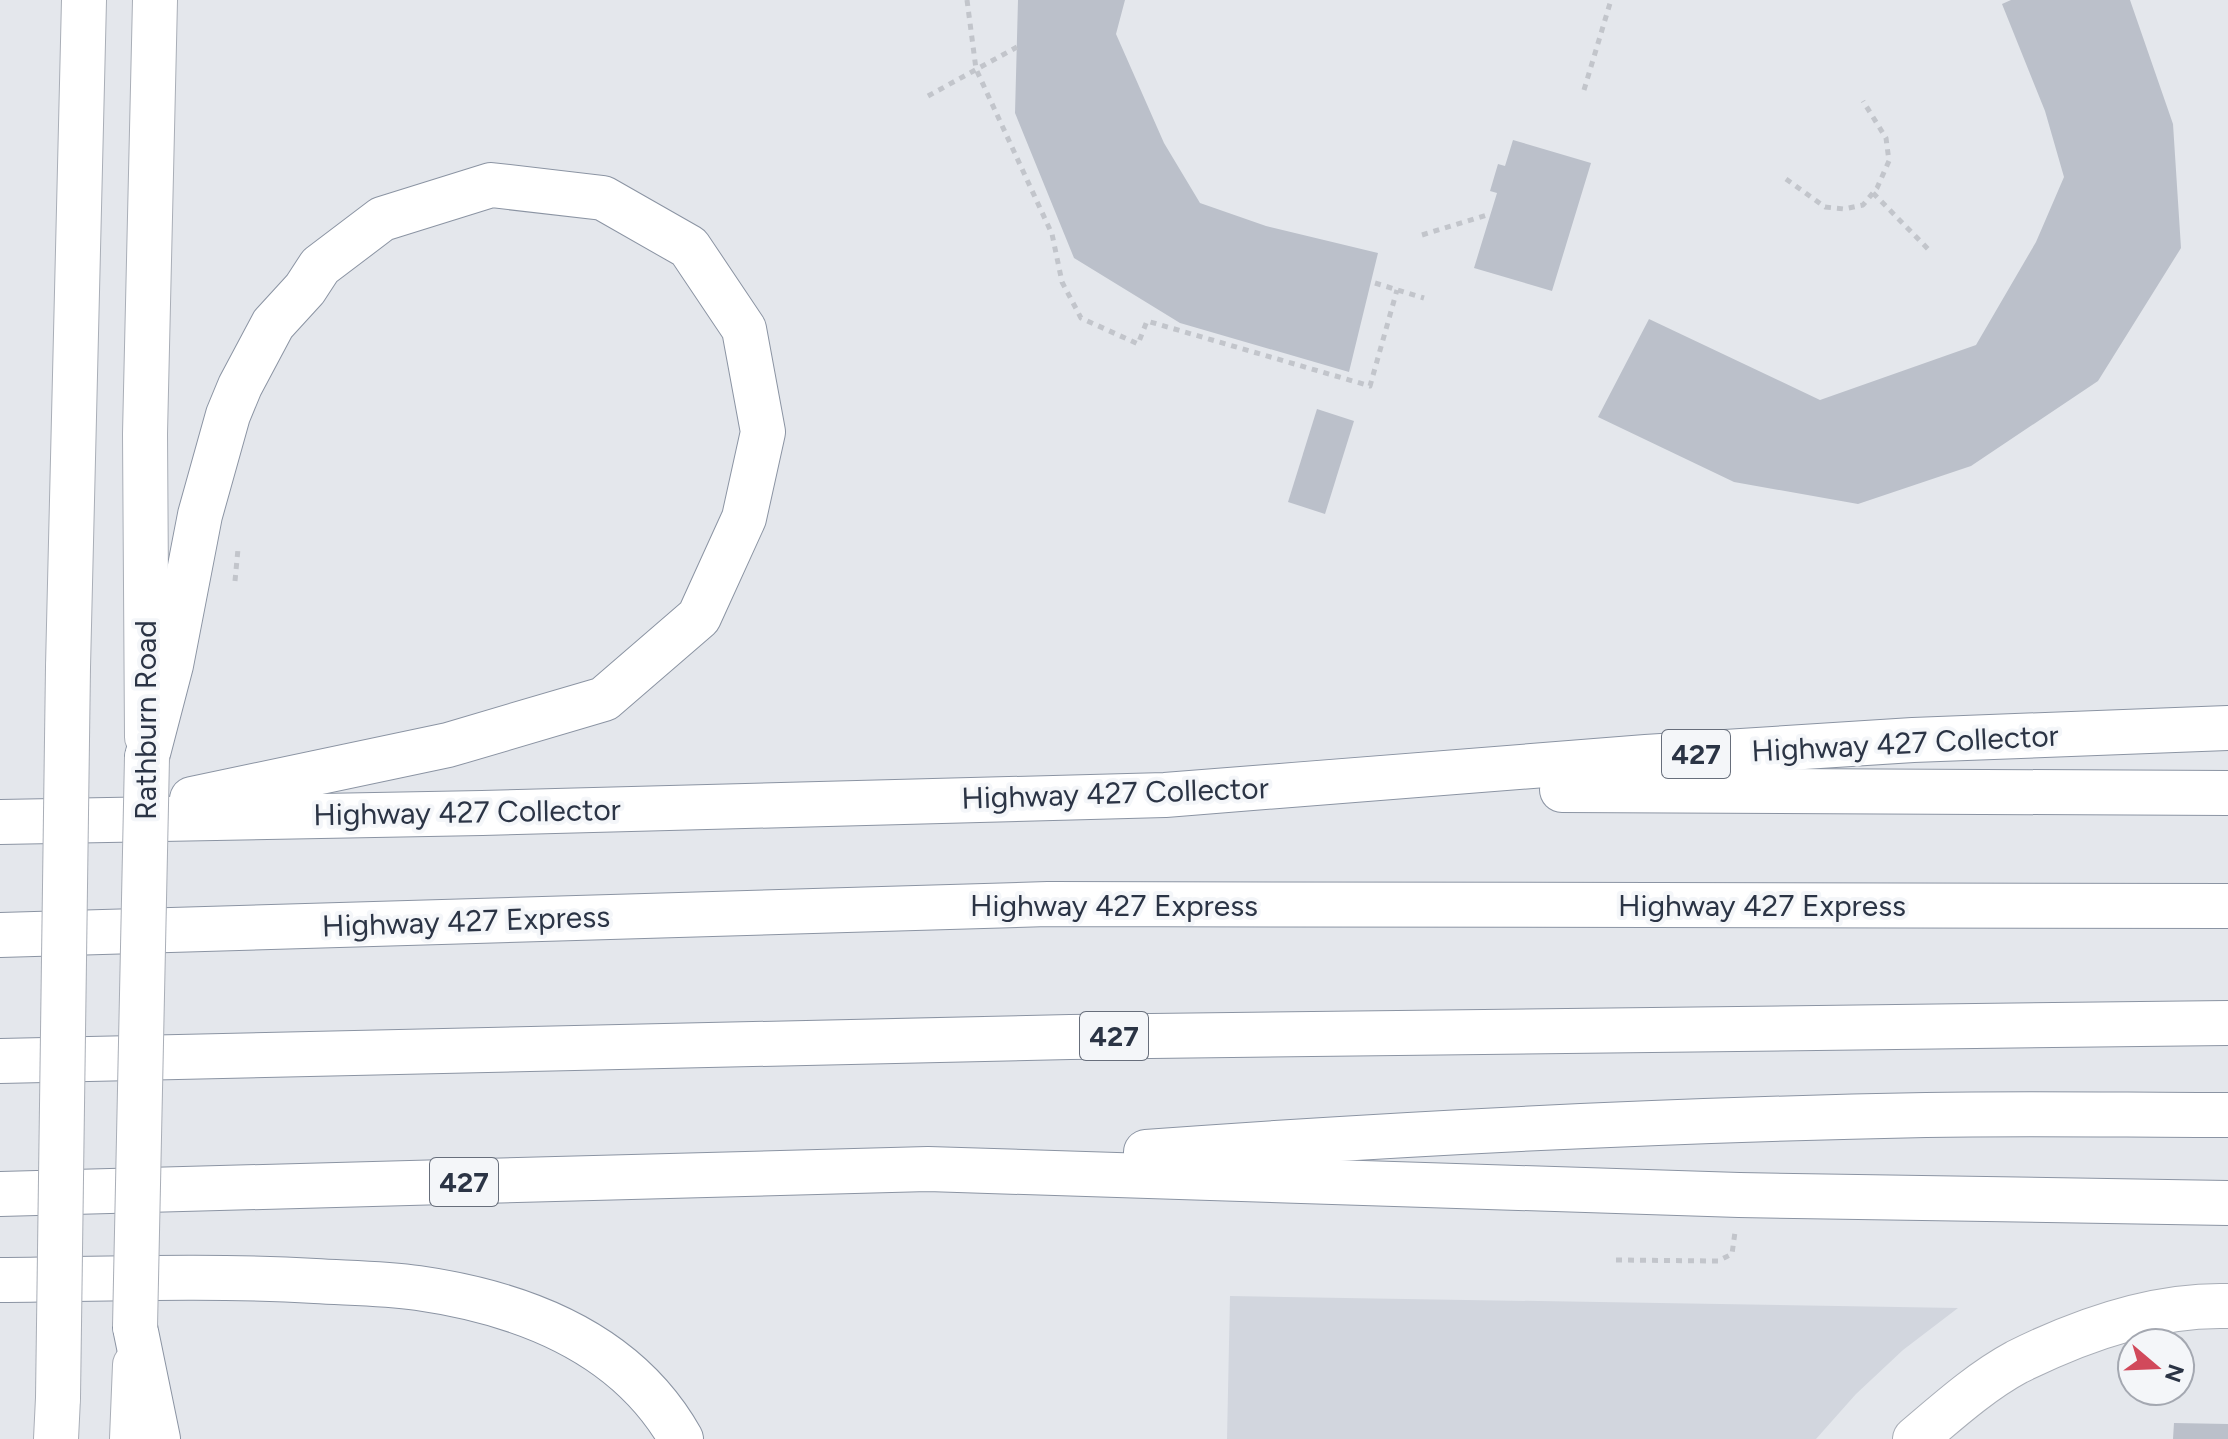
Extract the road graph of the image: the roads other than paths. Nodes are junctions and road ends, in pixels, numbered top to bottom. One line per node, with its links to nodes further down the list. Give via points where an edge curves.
1 (84, 0): 20 (main road, bridge)
2 (155, 0): 3 (main road, Rathburn Road, via 145,434)
3 (158, 665): 7 (main road, via 237,391 273,324 320,266 382,219 491,185 603,198 689,247 744,329 763,432 744,518 699,617 604,699 448,745); 19 (main road, Rathburn Road, bridge, via 147,757 135,1327)
4 (2228, 728): 6 (main road, Highway 427 Collector / 427, via 1913,740)
5 (2228, 793): 6 (main road)
6 (1165, 795): 7 (main road, Highway 427 Collector / 427)
7 (91, 820): 8 (main road, Highway 427 Collector / 427)
8 (0, 822)
9 (2228, 906): 10 (main road, Highway 427 Express, via 1048,904)
10 (0, 935)
11 (2228, 1023): 12 (main road, 427, via 1070,1037)
12 (0, 1061)
13 (2228, 1115): 14 (main road, via 1926,1115 1517,1130)
14 (928, 1169): 15 (main road, 427); 16 (main road, 427, via 1739,1195)
15 (0, 1194)
16 (2228, 1203)
17 (0, 1280): 23 (main road, via 263,1278 415,1287 473,1298 533,1315 614,1359 648,1393)
18 (2228, 1306): 24 (main road, via 2196,1305 2131,1318 2016,1363)
19 (142, 1396): 21 (main road); 22 (main road)
20 (57, 1419)
21 (132, 1439)
22 (158, 1439)
23 (681, 1439)
24 (1915, 1439)

